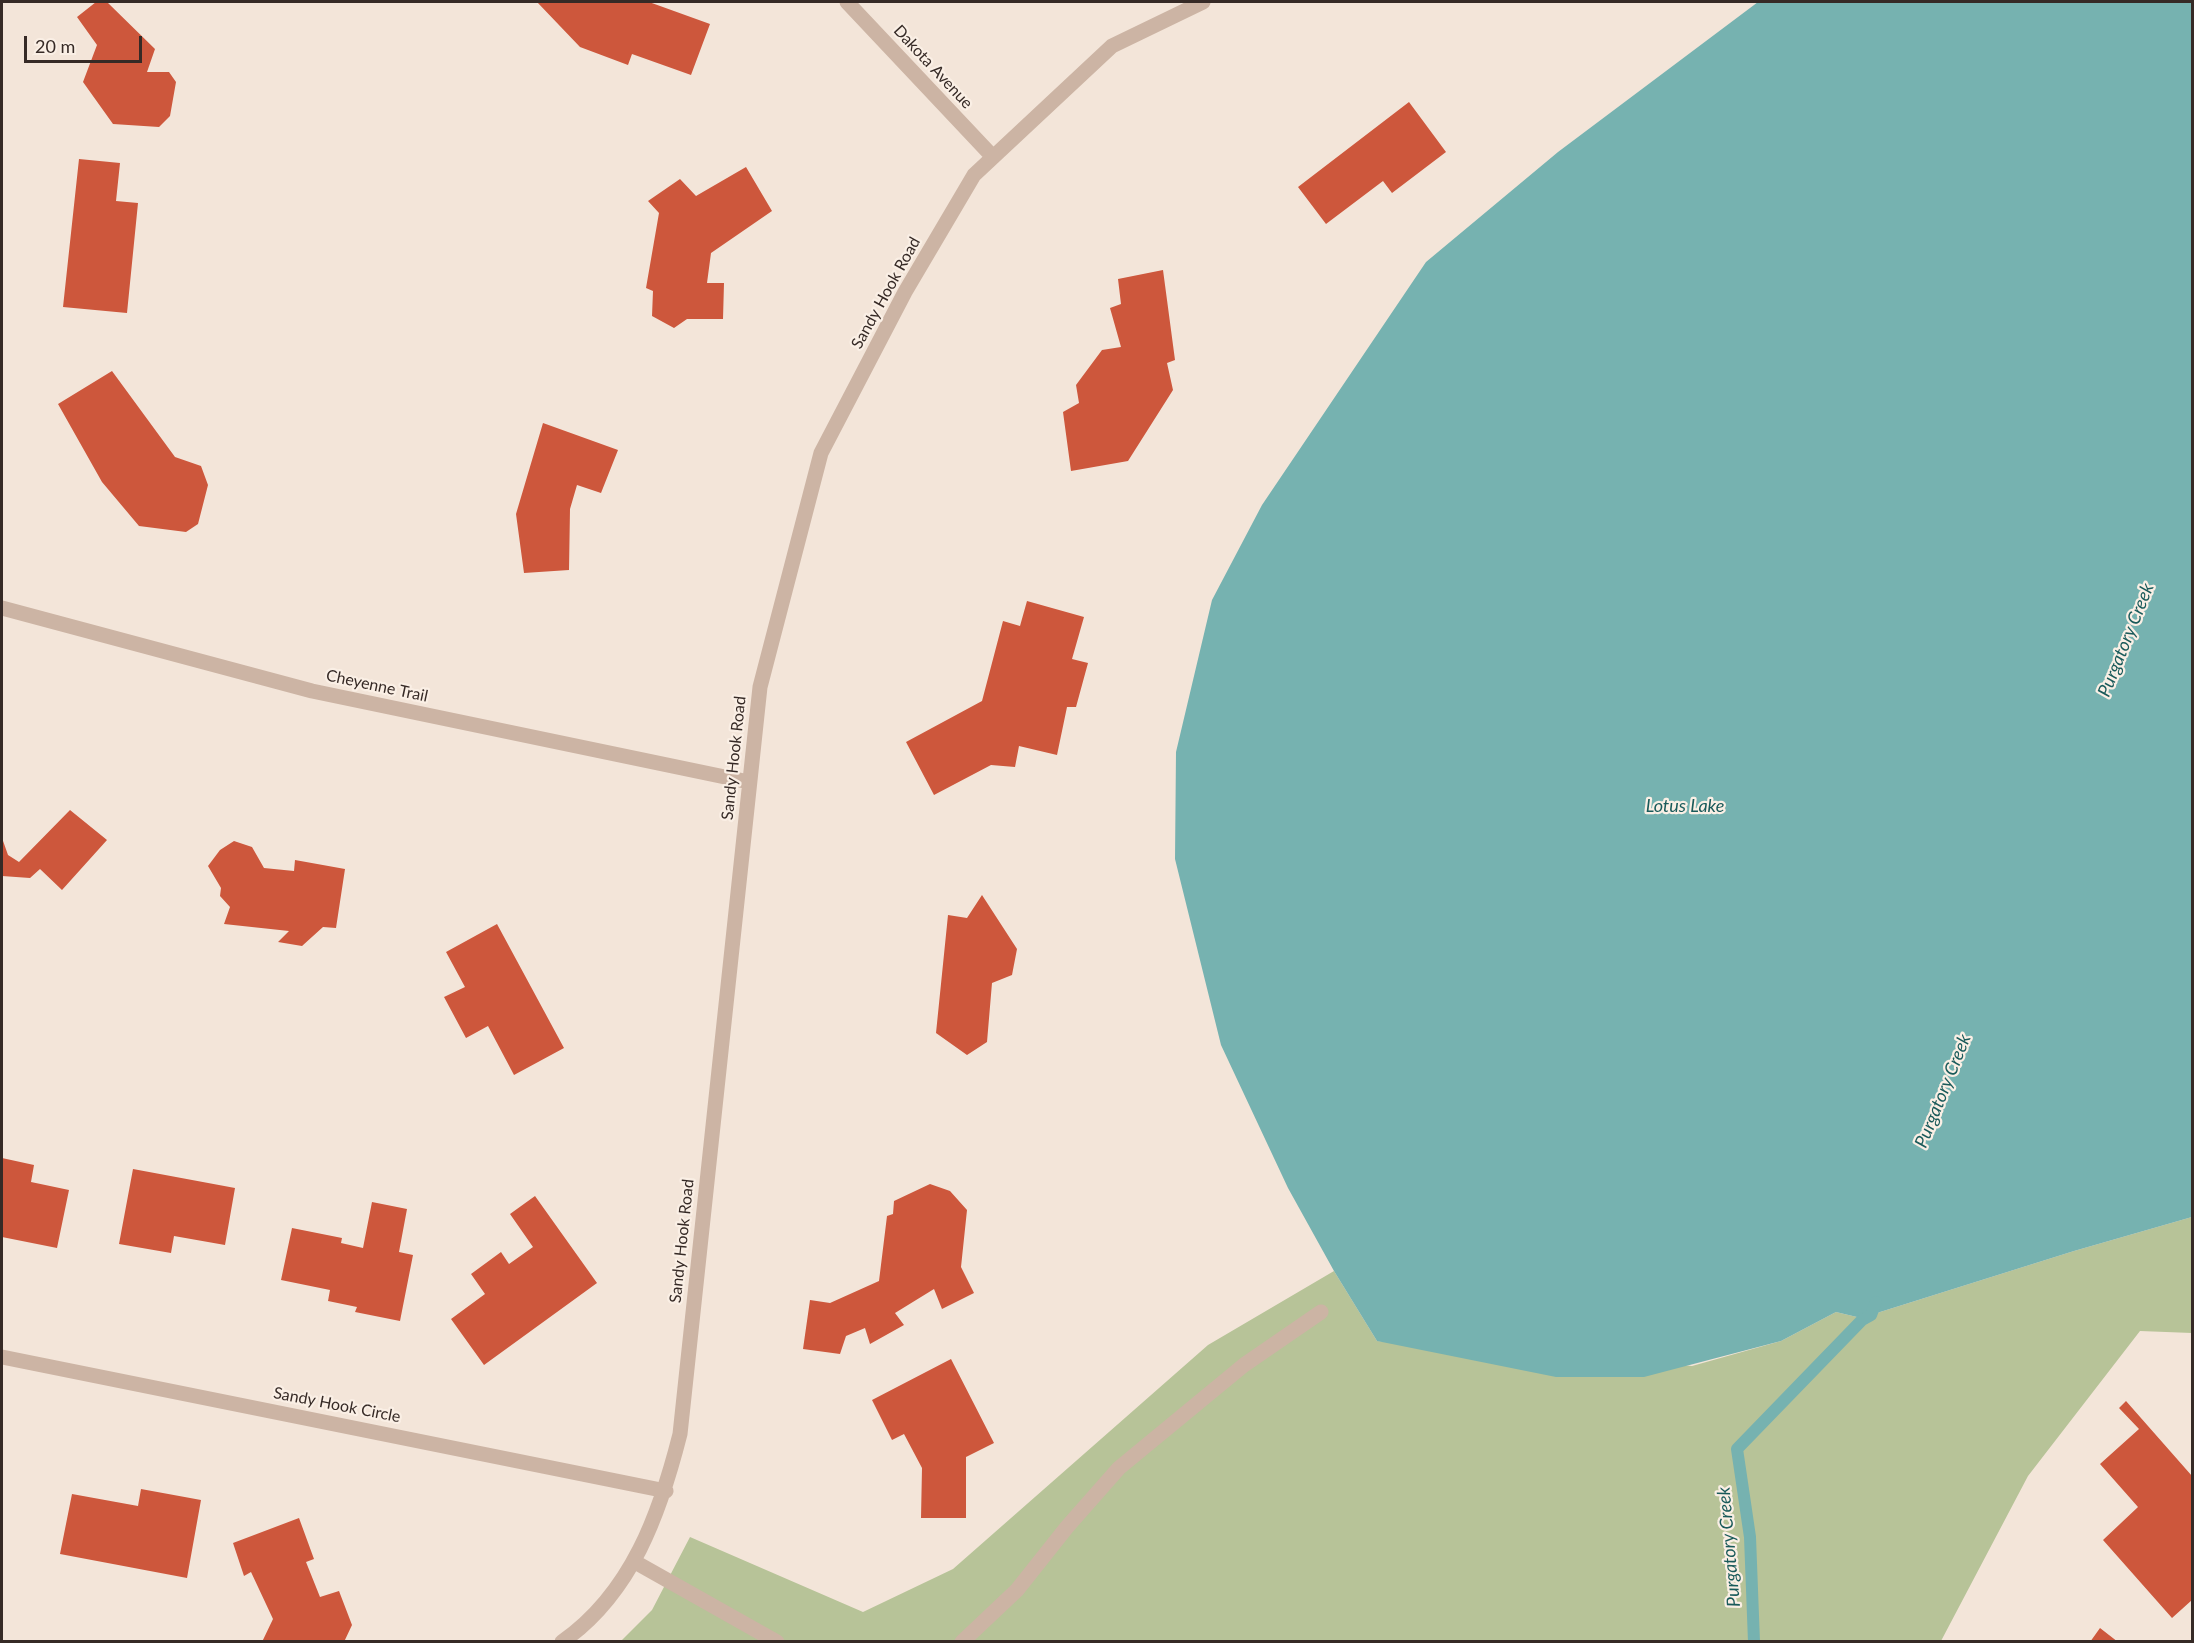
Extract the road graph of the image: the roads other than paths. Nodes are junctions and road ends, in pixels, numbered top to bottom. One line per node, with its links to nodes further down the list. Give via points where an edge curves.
1 (847, 2): 3 (street, Dakota Avenue)
2 (1203, 2): 3 (street, Sandy Hook Road, via 1112,46)
3 (993, 158): 5 (street, Sandy Hook Road, via 974,175 905,292 821,453 760,687)
4 (2, 608): 5 (street, Cheyenne Trail, via 312,691)
5 (749, 782): 8 (street, Sandy Hook Road, via 680,1434)
6 (1321, 1312): 12 (street, via 1244,1365 1119,1468 1017,1590)
7 (2, 1357): 8 (street, Sandy Hook Circle)
8 (666, 1491): 9 (street, Sandy Hook Road)
9 (634, 1562): 10 (street, Sandy Hook Road, via 611,1598); 11 (street)
10 (562, 1641)
11 (777, 1641)
12 (962, 1641)

